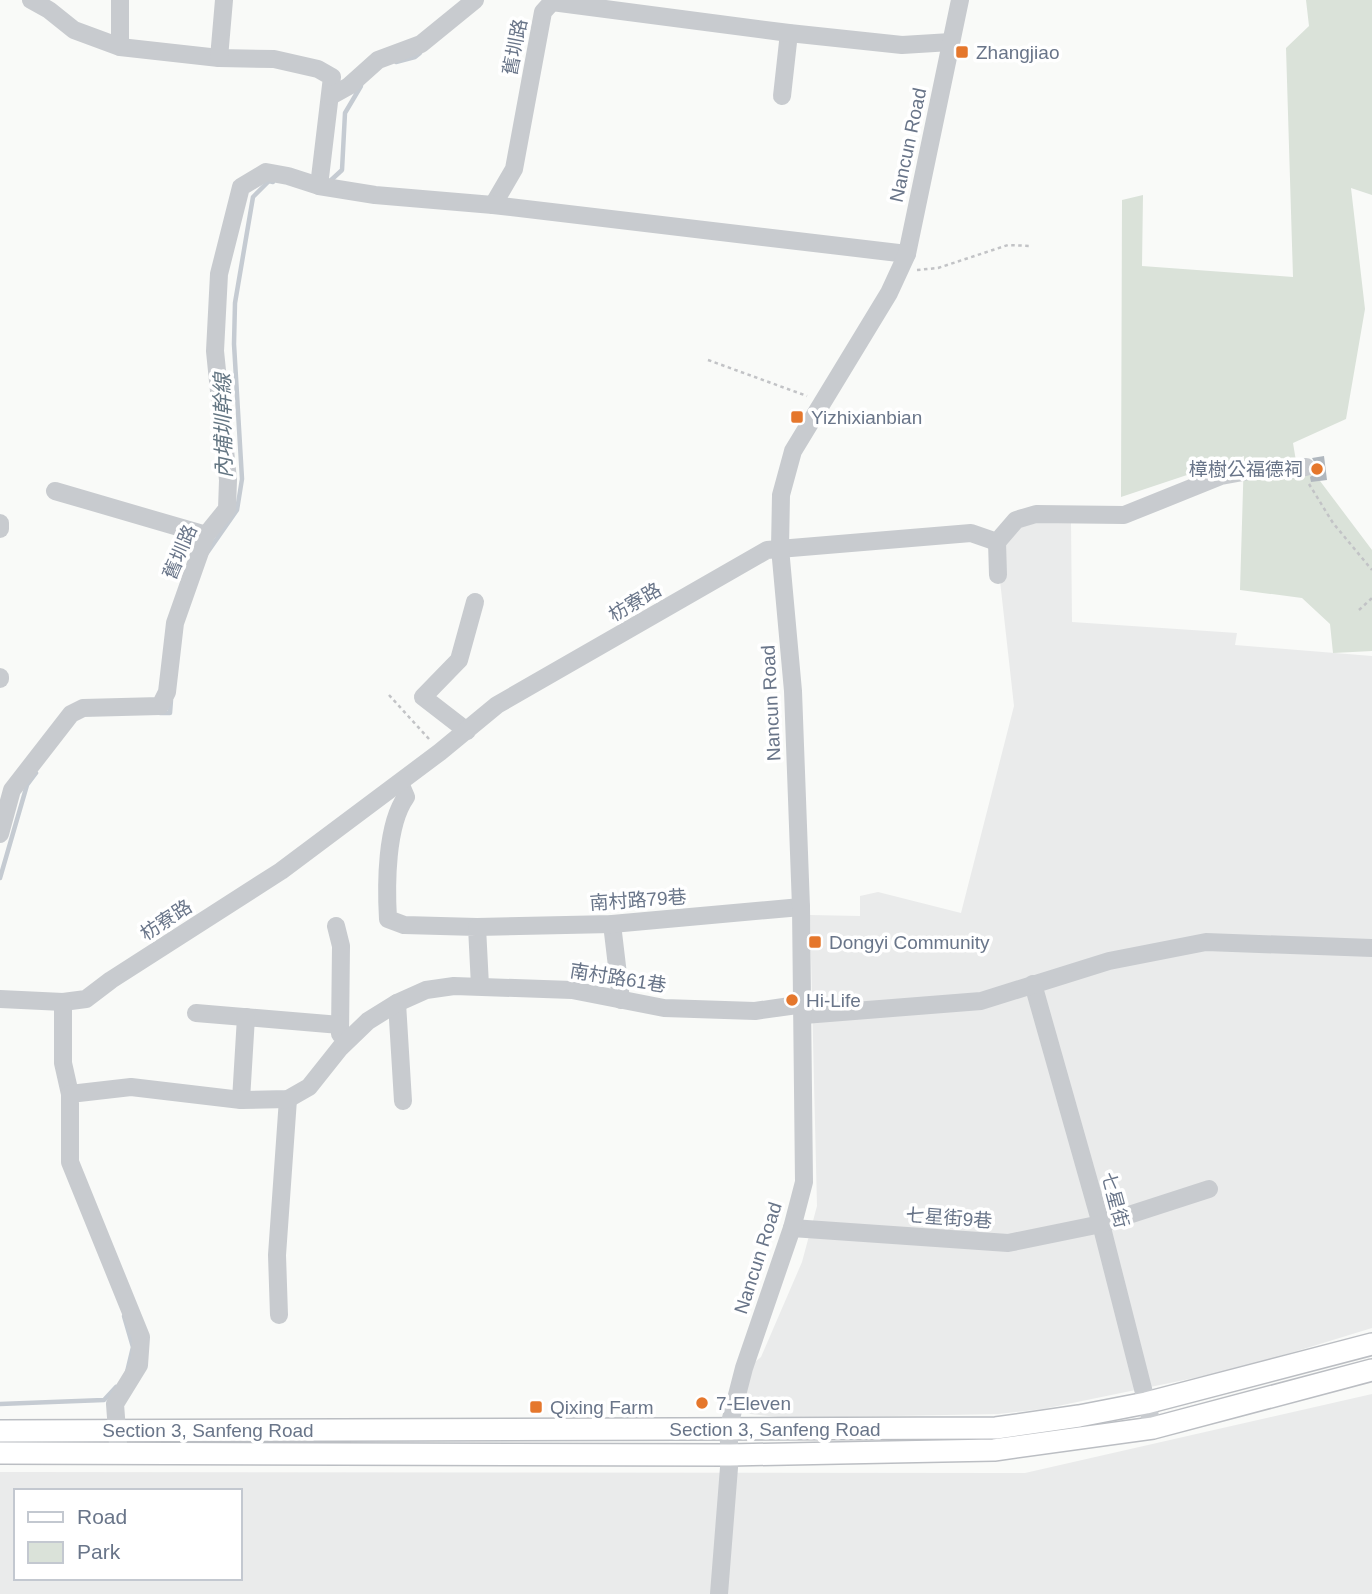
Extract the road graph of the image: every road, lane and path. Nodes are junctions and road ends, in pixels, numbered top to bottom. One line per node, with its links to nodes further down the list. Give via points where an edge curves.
1 (31, 0): 8 (street, via 74,30)
2 (120, 0): 8 (street)
3 (224, 0): 9 (street)
4 (475, 0): 10 (street, via 421,44 378,60)
5 (960, 0): 7 (street, Nancun Road)
6 (789, 33): 7 (street, 舊圳路, via 902,45); 11 (street); 13 (street, 舊圳路, via 552,2 543,12 514,169)
7 (951, 42): 15 (street, Nancun Road)
8 (120, 47): 9 (street)
9 (219, 58): 10 (street, via 274,59 318,69 332,77)
10 (331, 96): 12 (street)
11 (782, 96)
12 (318, 187): 13 (street, 舊圳路); 21 (street, 舊圳路, via 266,172 241,187 219,274 215,351 228,509)
13 (493, 205): 15 (street, 舊圳路)
14 (1031, 246): 16 (path, via 1008,245 938,268)
15 (907, 254): 16 (street, Nancun Road)
16 (900, 271): 18 (street, Nancun Road)
17 (708, 360): 18 (path)
18 (821, 401): 23 (street, Nancun Road, via 793,451 781,495)
19 (1306, 467): 22 (street, via 1222,476 1124,515 1035,514 1016,520); 24 (path, via 1309,485 1333,523)
20 (55, 491): 21 (street)
21 (206, 535): 33 (street, 舊圳路, via 174,623 167,692 160,706 83,708 71,715)
22 (997, 542): 23 (street, 枋寮路, via 971,533); 25 (street)
23 (780, 548): 30 (street, 枋寮路, via 767,550 497,705); 35 (street, Nancun Road, via 793,691)
24 (1372, 570)
25 (998, 575)
26 (1372, 598): 28 (path)
27 (475, 602): 30 (street, via 459,660 423,697)
28 (1359, 610)
29 (389, 695): 31 (path)
30 (467, 731): 31 (street, 枋寮路)
31 (440, 752): 32 (street, 枋寮路)
32 (400, 783): 38 (street, 南村路79巷, via 406,797 398,809 386,881 388,919 404,925); 44 (street, 枋寮路, via 281,871 86,999)
33 (6, 787): 34 (street, 舊圳路)
34 (0, 834)
35 (802, 907): 36 (street, 南村路79巷); 46 (street, Nancun Road)
36 (612, 924): 38 (street, 南村路79巷); 43 (street)
37 (337, 926): 49 (street)
38 (477, 927): 41 (street)
39 (1372, 948): 40 (street, 南村路61巷, via 1206,942 1109,961)
40 (1033, 984): 46 (street, 南村路61巷, via 981,1001); 56 (street, 七星街)
41 (480, 986): 43 (street, 南村路61巷, via 572,990); 45 (street, 南村路61巷, via 426,990)
42 (0, 999): 44 (street)
43 (621, 1000): 46 (street, 南村路61巷, via 664,1008)
44 (63, 1002): 51 (street, via 63,1063)
45 (397, 1003): 50 (street); 54 (street)
46 (804, 1010): 57 (street, Nancun Road, via 804,1182)
47 (196, 1013): 48 (street)
48 (246, 1017): 49 (street); 53 (street)
49 (340, 1025): 50 (street)
50 (340, 1048): 52 (street, via 309,1087)
51 (70, 1094): 53 (street, via 131,1087); 63 (street, via 70,1162 141,1337 139,1365 115,1404)
52 (288, 1099): 53 (street); 58 (street, via 277,1255)
53 (241, 1100)
54 (403, 1101)
55 (1209, 1189): 56 (street, 七星街9巷)
56 (1101, 1224): 57 (street, 七星街9巷, via 1008,1243); 61 (street, 七星街)
57 (792, 1228): 64 (street, Nancun Road)
58 (279, 1315)
59 (1372, 1344): 61 (main road, Section 3, Sanfeng Road)
60 (1372, 1370): 62 (main road, Section 3, Sanfeng Road)
61 (1146, 1404): 62 (street, 七星街); 64 (main road, Section 3, Sanfeng Road, via 996,1427)
62 (1153, 1428): 68 (main road, Section 3, Sanfeng Road, via 993,1450)
63 (117, 1430): 64 (main road, Section 3, Sanfeng Road); 65 (main road, Section 3, Sanfeng Road); 67 (street)
64 (727, 1430): 68 (street)
65 (0, 1431)
66 (0, 1453): 67 (main road, Section 3, Sanfeng Road)
67 (120, 1454): 68 (main road, Section 3, Sanfeng Road)
68 (730, 1455): 69 (street)
69 (719, 1594)

